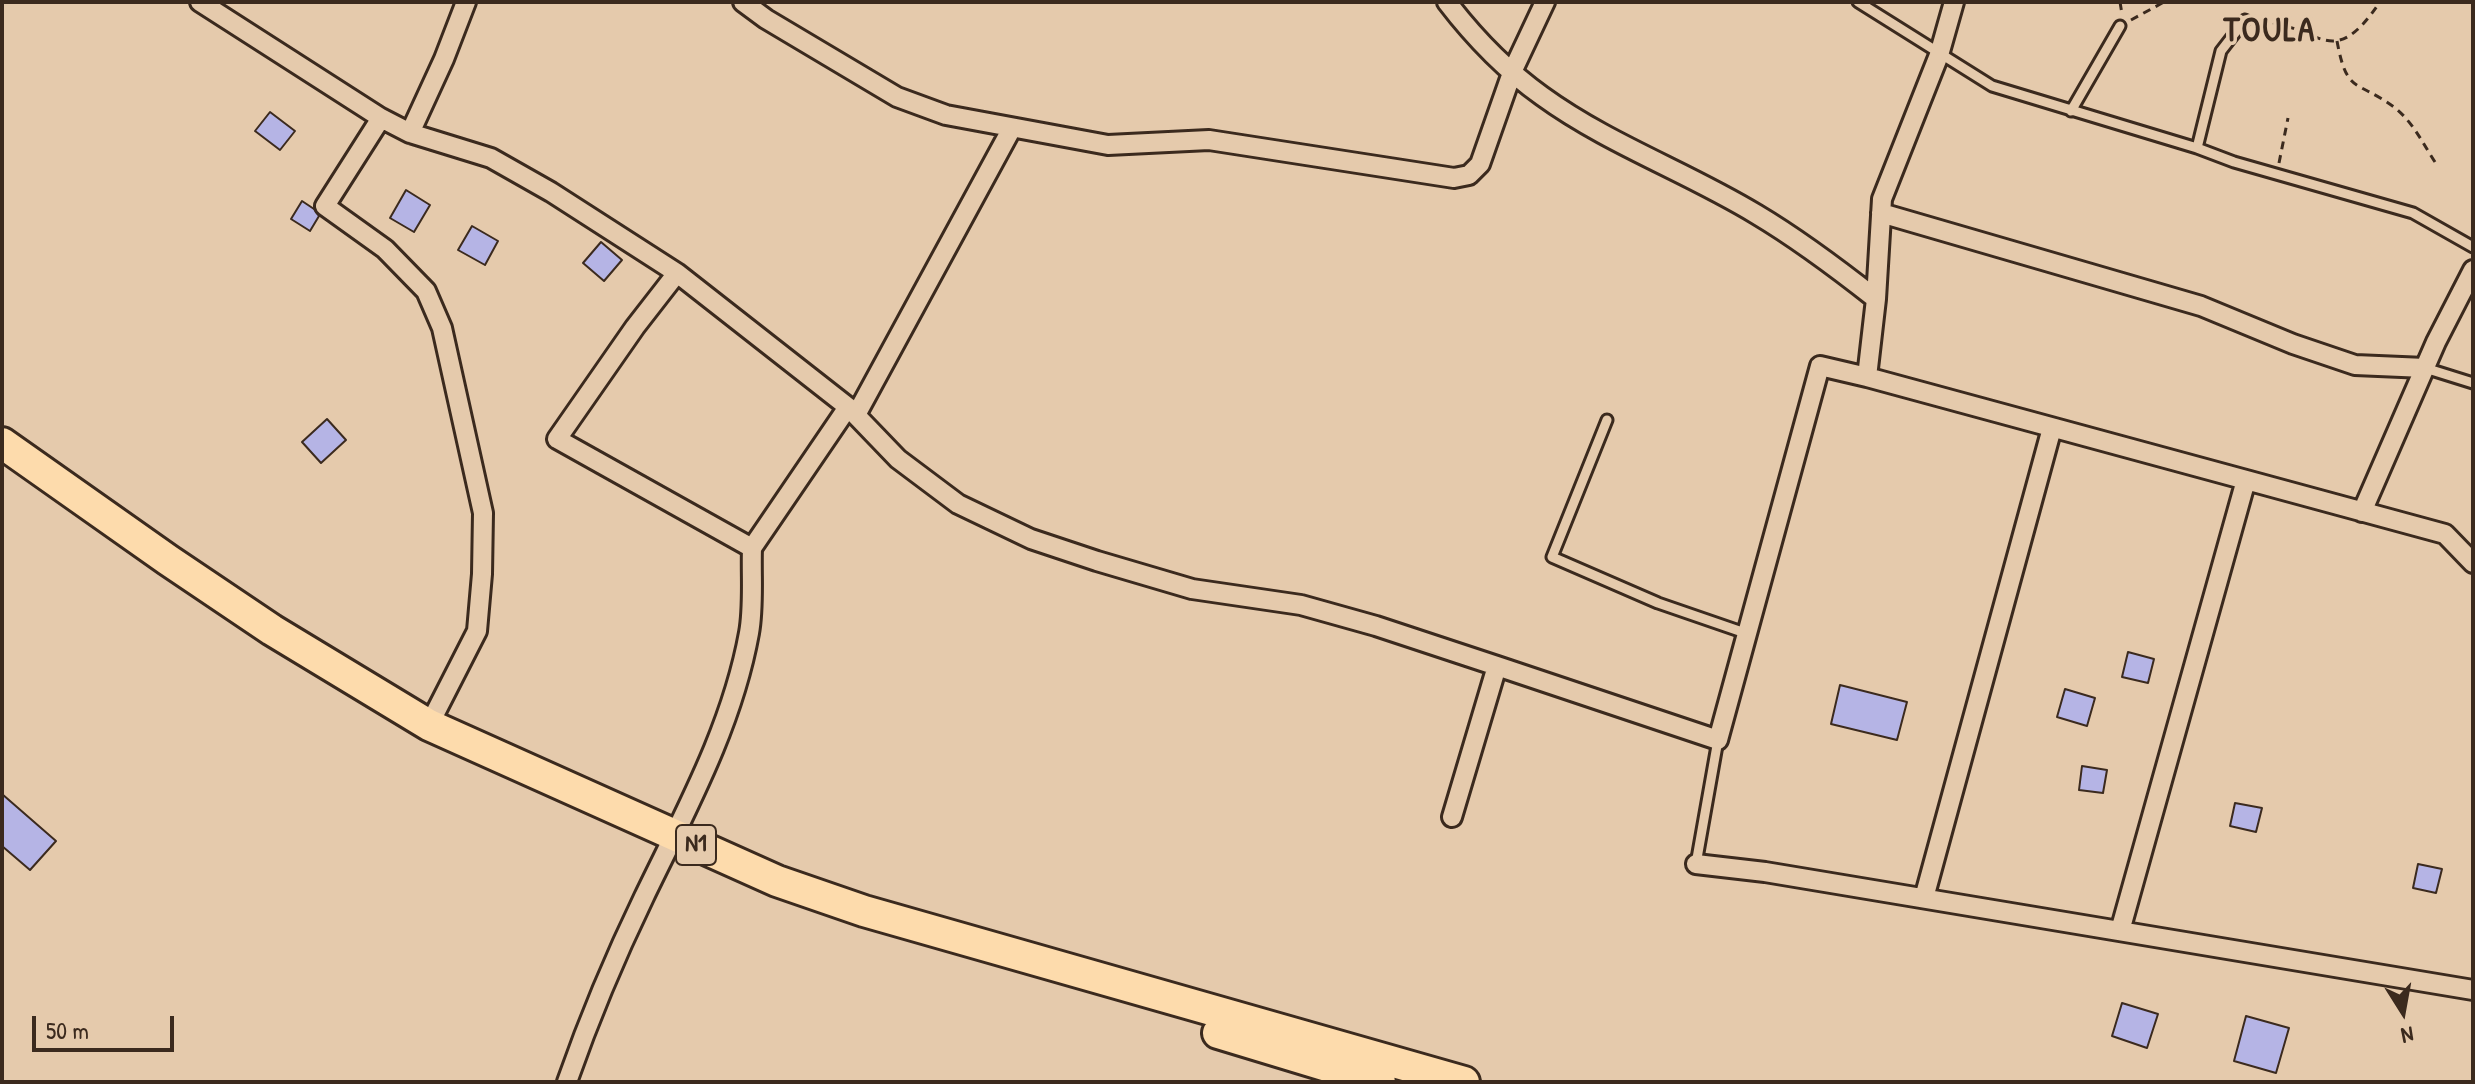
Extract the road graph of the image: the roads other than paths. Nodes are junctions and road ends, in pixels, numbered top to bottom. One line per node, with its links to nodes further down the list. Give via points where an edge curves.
1 (200, 2): 13 (street)
2 (466, 2): 15 (street)
3 (743, 2): 14 (street, via 897,97 946,115)
4 (1447, 2): 11 (street)
5 (1545, 2): 11 (street)
6 (1858, 2): 10 (lane)
7 (1954, 2): 10 (street)
8 (2245, 20): 16 (lane, via 2221,51)
9 (2120, 26): 12 (lane)
10 (1939, 55): 12 (lane, via 1992,86); 17 (street)
11 (1513, 70): 14 (street, via 1480,164 1469,175 1454,178 1209,140 1108,145); 21 (street, via 1579,118 1756,214)
12 (2071, 111): 16 (lane)
13 (381, 118): 15 (street); 35 (street, via 325,206 385,249 426,291 442,328 483,513 477,631)
14 (1012, 128): 25 (street)
15 (410, 133): 20 (street, via 491,158)
16 (2197, 148): 18 (lane, via 2413,213)
17 (1881, 213): 21 (street); 22 (street, via 2201,306 2355,365)
18 (2473, 247)
19 (2473, 270): 22 (street)
20 (677, 273): 25 (street); 31 (street, via 557,439)
21 (1876, 299): 23 (street)
22 (2425, 368): 24 (lane); 30 (street)
23 (1867, 377): 27 (street); 33 (street, via 1820,366)
24 (2473, 383)
25 (852, 411): 31 (street); 34 (street, via 898,459 958,504 1031,539 1192,589 1301,605)
26 (1607, 420): 33 (lane, via 1552,557 1658,603)
27 (2052, 428): 29 (street); 40 (street)
28 (9, 458): 35 (main road, N1, via 272,630); 38 (main road, N1, via 261,646 419,743)
29 (2246, 480): 30 (street); 41 (street)
30 (2362, 512): 32 (street, via 2445,534)
31 (752, 548): 38 (street, via 749,631 727,717)
32 (2473, 563)
33 (1748, 634): 36 (street)
34 (1497, 666): 36 (street); 37 (street)
35 (429, 725): 38 (main road, N1)
36 (1718, 740): 39 (lane)
37 (1452, 817)
38 (671, 844): 43 (street, via 590,1018); 44 (main road, N1, via 773,895 860,925); 45 (main road, N1, via 864,911)
39 (1696, 864): 40 (street)
40 (1924, 898): 41 (street)
41 (2120, 931): 42 (street)
42 (2473, 990)
43 (567, 1082)
44 (1380, 1082)
45 (1464, 1082)

